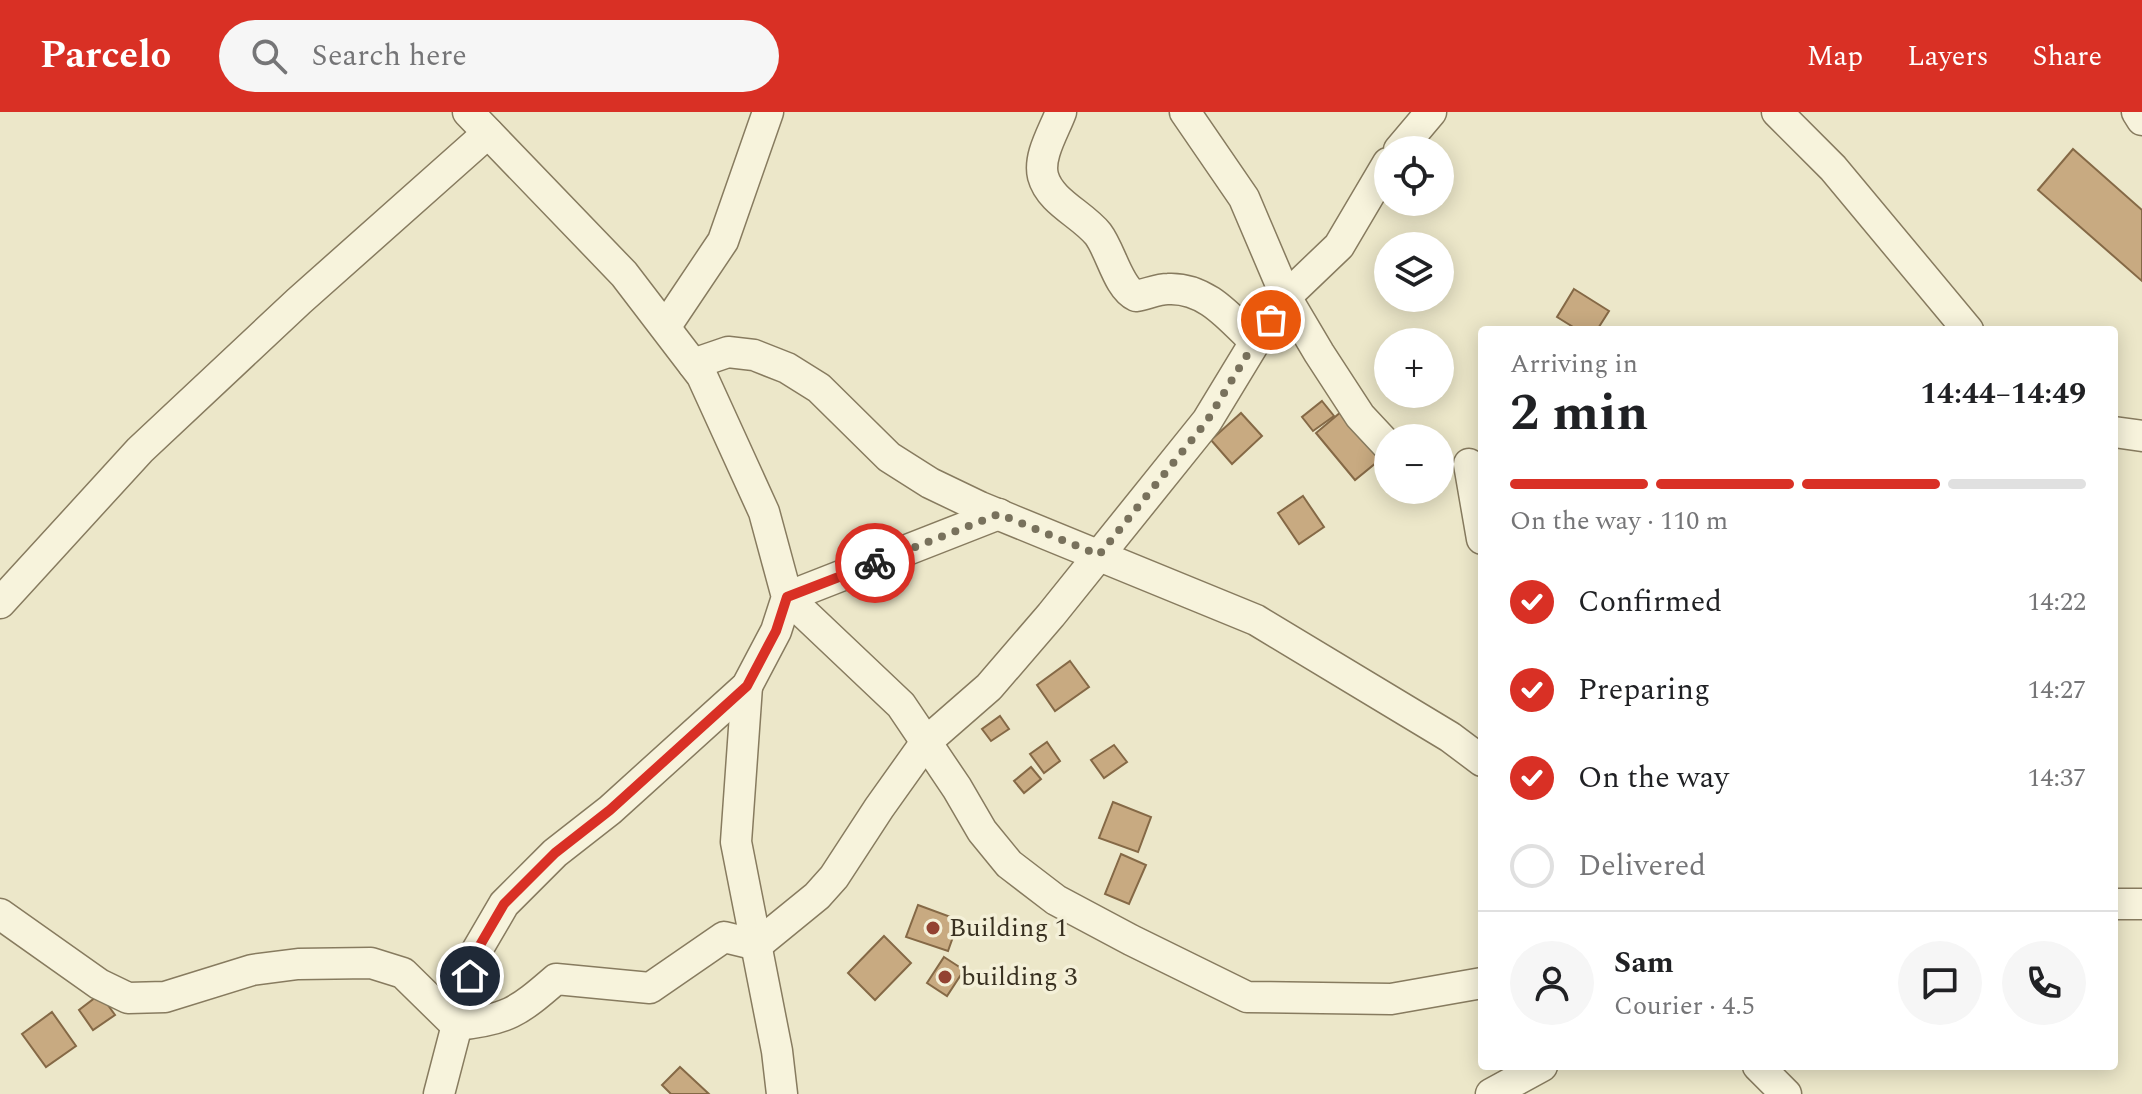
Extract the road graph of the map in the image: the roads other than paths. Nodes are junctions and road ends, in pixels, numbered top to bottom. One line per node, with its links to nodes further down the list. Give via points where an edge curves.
1 (768, 112): 12 (street, via 723,241)
2 (1061, 112): 14 (street, via 1042,159 1043,177 1055,197 1097,233 1126,289 1136,296 1189,290 1221,308)
3 (1185, 112): 11 (street, via 1249,207)
4 (1431, 112): 9 (street)
5 (1777, 112): 13 (street, via 1833,168)
6 (2137, 112): 7 (street)
7 (2142, 120)
8 (478, 122): 12 (street, via 624,274); 24 (street, via 140,450)
9 (1411, 136)
10 (1374, 187): 11 (street, via 1339,246)
11 (1287, 299): 14 (street); 16 (street)
12 (666, 326): 15 (street)
13 (1965, 326)
14 (1255, 342): 22 (street, via 1207,421)
15 (693, 364): 20 (street, via 728,352 787,368 819,388 889,457 930,483); 23 (street, via 764,512)
16 (1374, 432)
17 (2118, 433): 18 (street)
18 (2142, 436)
19 (1464, 463): 21 (street)
20 (999, 514): 22 (street); 23 (street)
21 (1478, 522)
22 (1099, 555): 26 (street, via 989,687); 27 (street, via 1256,620)
23 (787, 597): 25 (street); 26 (street, via 901,705)
24 (0, 603)
25 (747, 686): 31 (street, via 736,842); 33 (street, via 504,904 476,952)
26 (926, 742): 31 (street, via 834,877); 32 (street, via 1009,864 1056,900 1247,997 1391,999)
27 (1478, 758)
28 (2118, 904): 29 (street)
29 (2142, 904)
30 (0, 914): 33 (street, via 99,984 128,998 165,997 252,970 371,963 403,973)
31 (757, 945): 33 (street, via 724,937 650,988 556,979 521,1009 488,1022); 37 (street)
32 (1478, 984)
33 (456, 1025): 36 (street)
34 (1535, 1070): 38 (street)
35 (1762, 1070): 39 (street)
36 (439, 1094)
37 (782, 1094)
38 (1491, 1094)
39 (1786, 1094)

